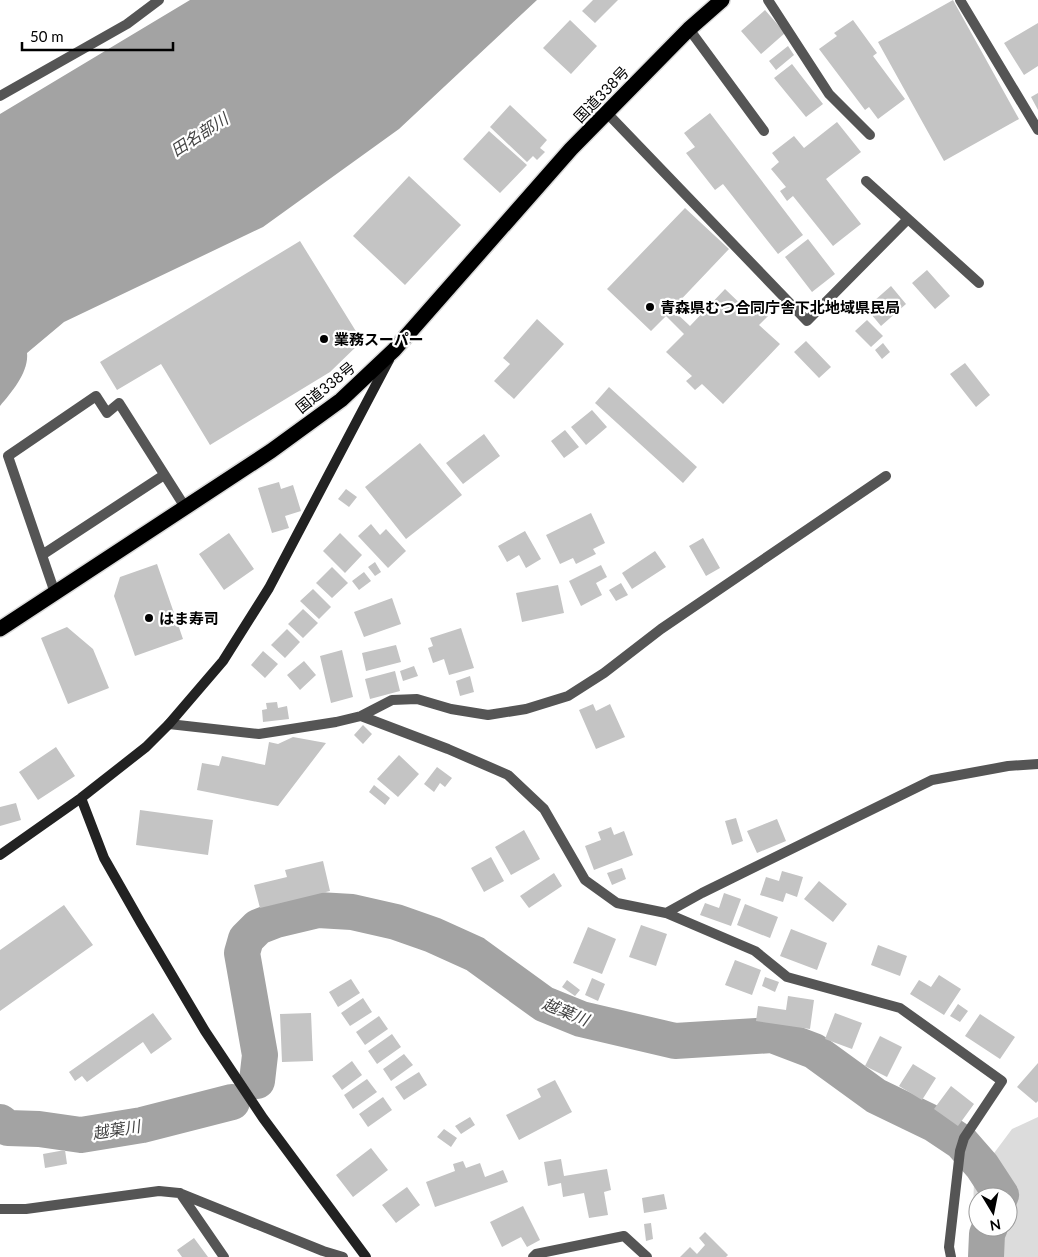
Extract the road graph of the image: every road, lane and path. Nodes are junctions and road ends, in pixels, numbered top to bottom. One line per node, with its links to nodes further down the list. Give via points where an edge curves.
1 (159, 0): 6 (street, via 127,24)
2 (722, 0): 5 (highway, 国道338号)
3 (768, 0): 10 (street, via 829,94)
4 (960, 0): 9 (street)
5 (689, 29): 7 (highway, 国道338号); 8 (street)
6 (0, 96)
7 (607, 113): 12 (street, via 807,322); 14 (highway, 国道338号, via 571,149)
8 (764, 130)
9 (1038, 130)
10 (870, 135)
11 (866, 181): 12 (street)
12 (908, 219): 13 (street)
13 (979, 283)
14 (394, 350): 17 (highway, 国道338号, via 341,400); 22 (street, via 269,588 223,662)
15 (164, 475): 17 (street); 18 (street); 18 (street, via 118,404 107,413 96,396 8,456)
16 (886, 476): 21 (street, via 568,696 526,709 488,715 417,699 392,700)
17 (185, 507): 19 (highway, 国道338号)
18 (42, 555): 19 (street)
19 (55, 593): 20 (highway, 国道338号)
20 (0, 629)
21 (361, 716): 22 (street, via 259,734); 26 (street, via 508,775 544,809 586,880 617,903)
22 (169, 724): 24 (street, via 146,747)
23 (1038, 764): 26 (street, via 932,780)
24 (81, 798): 25 (street); 31 (street, via 104,858 205,1031 263,1118)
25 (0, 854)
26 (666, 913): 34 (street, via 755,951 788,976 900,1008 1002,1081 964,1138 960,1151 949,1247)
27 (179, 1193): 28 (street, via 159,1191 26,1209); 29 (street); 30 (street)
28 (0, 1209)
29 (224, 1257)
30 (343, 1257)
31 (366, 1257)
32 (533, 1257): 33 (street, via 624,1236)
33 (647, 1257)
34 (951, 1257)

